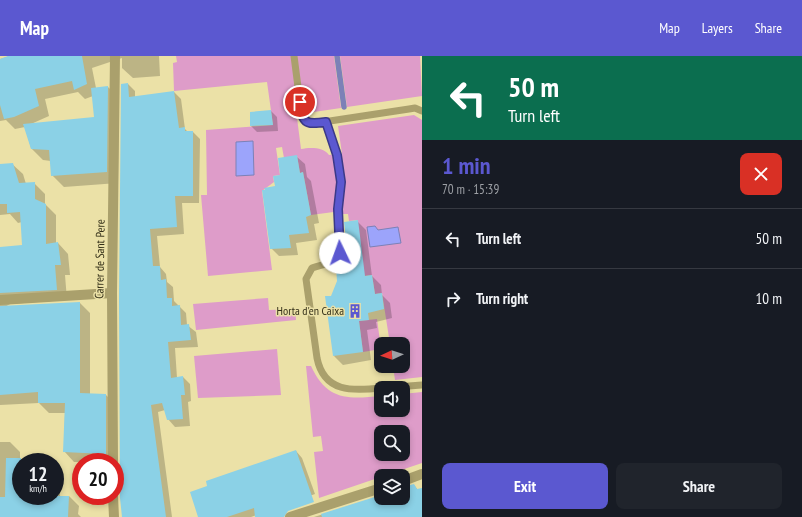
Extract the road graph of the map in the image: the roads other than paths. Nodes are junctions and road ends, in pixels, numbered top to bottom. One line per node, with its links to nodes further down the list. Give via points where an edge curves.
1 (116, 56): 5 (street, Carrer de Sant Pere)
2 (294, 56): 4 (lane, via 302,118 310,124)
3 (422, 111): 4 (lane, via 415,108)
4 (326, 122): 9 (lane, via 337,155 341,182 338,209 340,253 333,262 312,268 306,279 317,358 319,369 331,382 340,387 346,390)
5 (112, 293): 6 (street); 10 (street, Carrer de Sant Pere)
6 (0, 300)
7 (422, 385): 8 (lane)
8 (410, 386)
9 (374, 389)
10 (113, 453)
11 (422, 474): 12 (street)
12 (410, 478)
13 (374, 490): 16 (street)
14 (114, 505): 15 (street)
15 (114, 517)
16 (290, 517)

